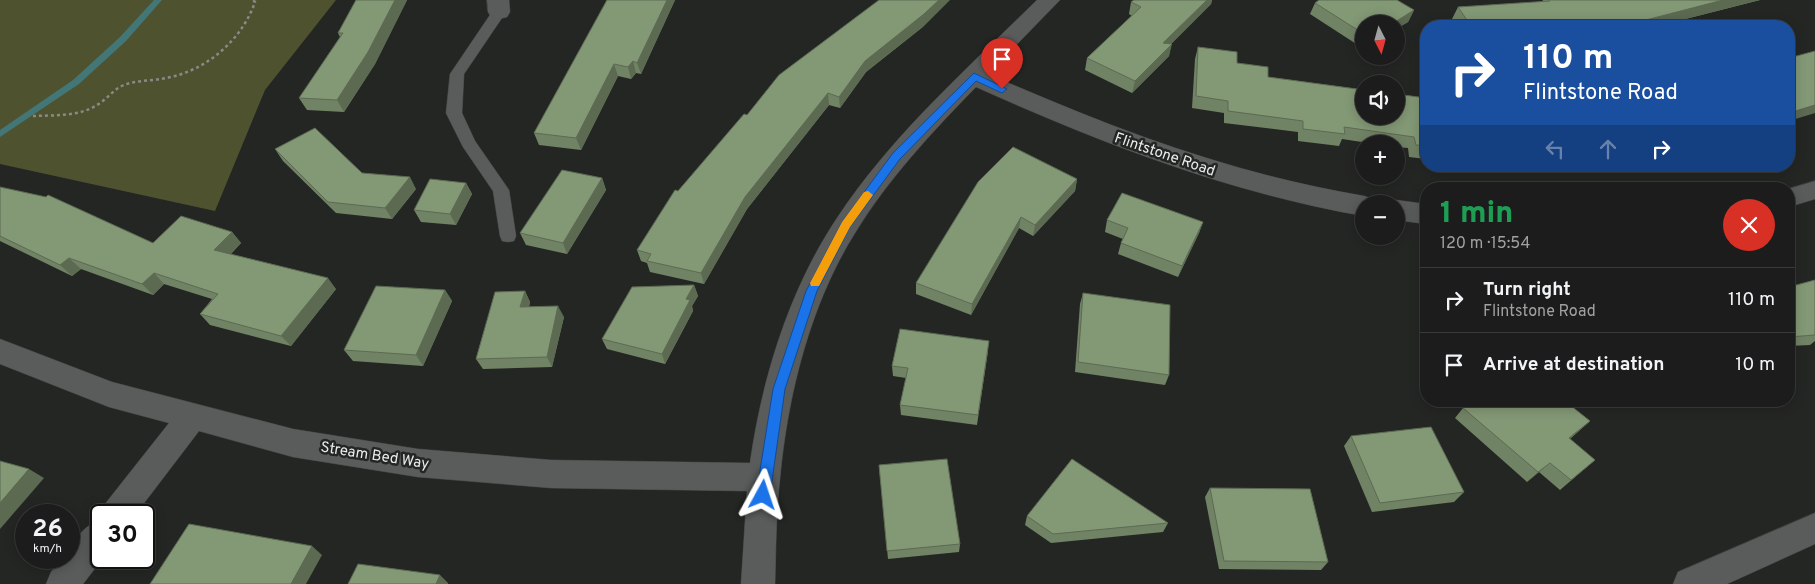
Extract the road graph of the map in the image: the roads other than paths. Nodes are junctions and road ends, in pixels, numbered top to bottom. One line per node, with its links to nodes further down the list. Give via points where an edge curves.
1 (1048, 0): 3 (street)
2 (498, 6): 9 (lane, via 457,74 454,113 468,143 500,190)
3 (974, 76): 6 (street, Flintstone Road, via 1129,144 1197,167 1308,196); 12 (street, via 897,156 846,225 822,267 779,389)
4 (1815, 190): 5 (street)
5 (1795, 196)
6 (1355, 204)
7 (1405, 211): 8 (street)
8 (1420, 213)
9 (508, 236)
10 (0, 351): 11 (street, Stream Bed Way, via 109,394)
11 (193, 416): 12 (street, Stream Bed Way, via 293,443 418,463 551,474); 13 (street)
12 (764, 477): 17 (street)
13 (125, 504)
14 (1815, 528): 18 (street)
15 (90, 548): 16 (street)
16 (63, 584)
17 (758, 584)
18 (1690, 584)

